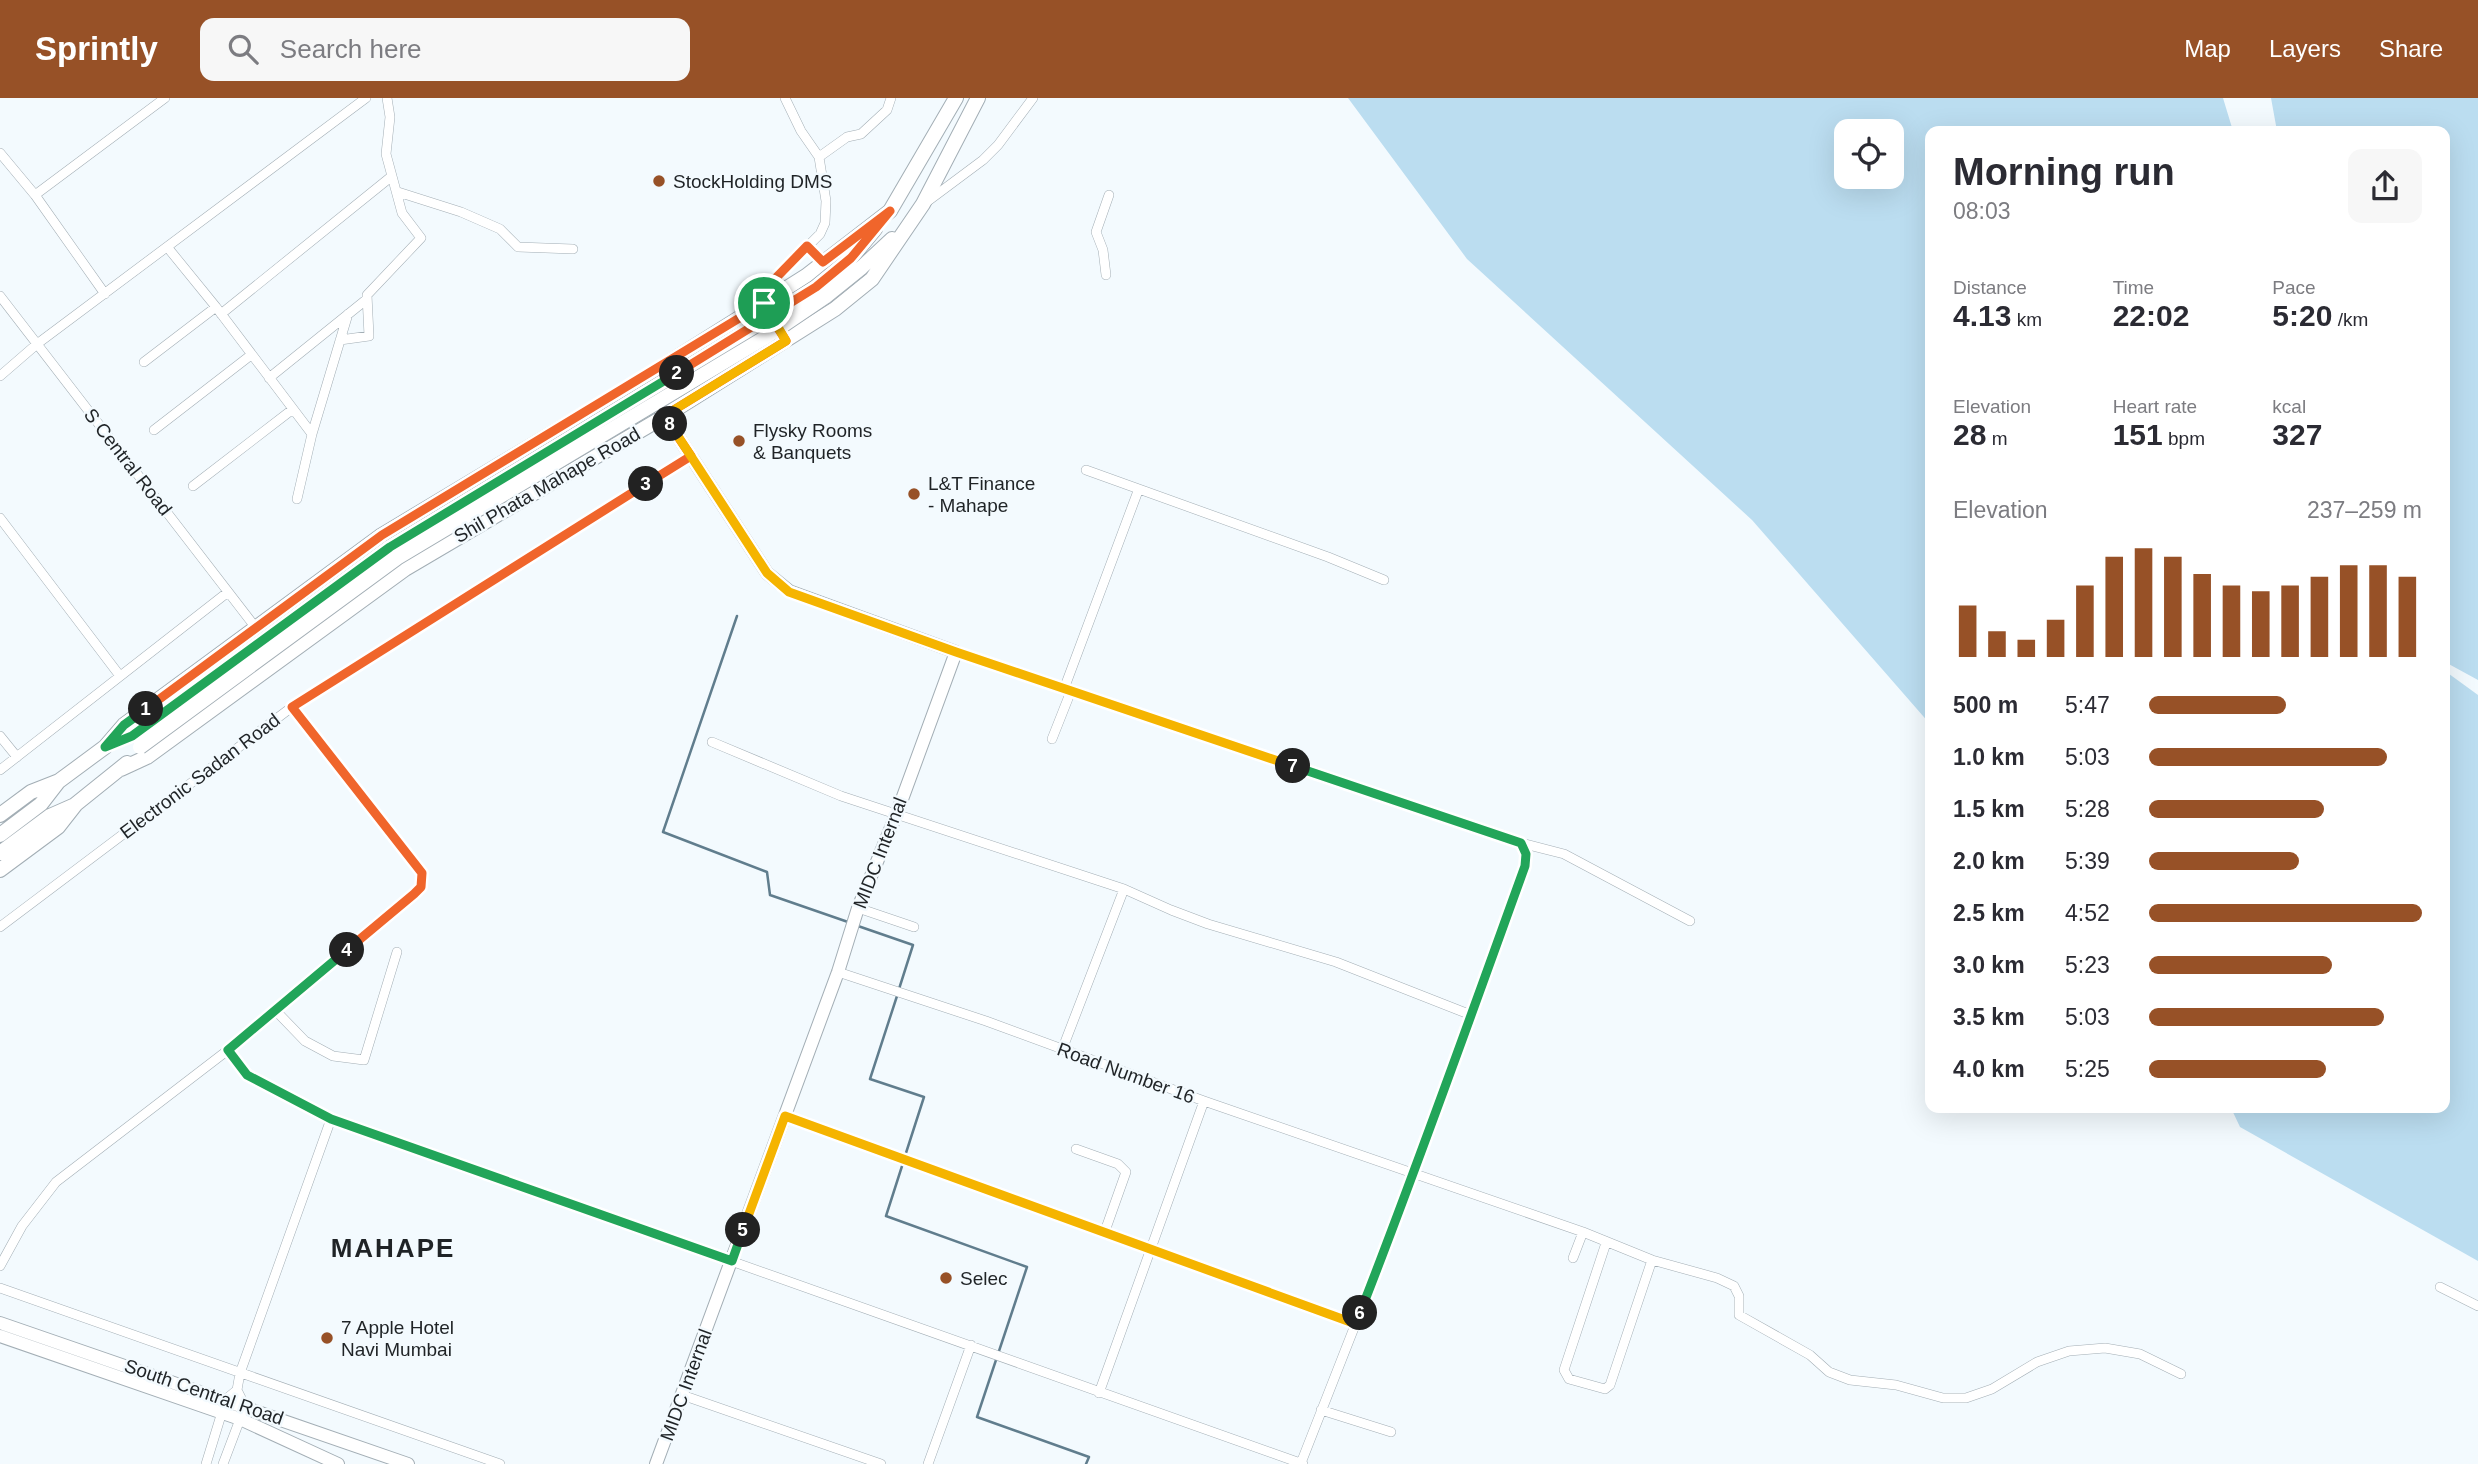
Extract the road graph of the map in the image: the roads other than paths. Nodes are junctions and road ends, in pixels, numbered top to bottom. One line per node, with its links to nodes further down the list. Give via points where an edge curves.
1 (165, 98): 13 (street)
2 (364, 98): 19 (street)
3 (387, 98): 11 (street, via 386,154)
4 (785, 98): 10 (street)
5 (891, 98): 10 (street, via 887,110 861,134 847,137)
6 (956, 98): 16 (main road, Shil Phata Mahape Road)
7 (978, 98): 15 (main road, Shil Phata Mahape Road)
8 (1033, 98): 15 (street, via 984,160)
9 (0, 153): 13 (street)
10 (819, 157): 18 (street, via 825,223)
11 (393, 176): 12 (street); 28 (street)
12 (398, 192): 20 (street, via 500,229 518,247); 26 (street, via 402,212 421,237)
13 (34, 195): 24 (street)
14 (1108, 195): 23 (street, via 1096,232)
15 (923, 204): 17 (main road, Shil Phata Mahape Road)
16 (890, 211): 21 (main road, Shil Phata Mahape Road); 22 (main road)
17 (908, 223): 22 (main road); 31 (main road, Shil Phata Mahape Road, via 872,279)
18 (807, 246): 21 (street); 27 (street, via 765,289)
19 (167, 247): 24 (street); 28 (street)
20 (573, 249)
21 (823, 262): 27 (main road, Shil Phata Mahape Road)
22 (856, 263): 57 (main road, bridge, via 390,547)
23 (1106, 275)
24 (105, 294): 32 (street)
25 (0, 296): 32 (street, S Central Road)
26 (367, 299): 29 (street); 30 (street, via 369,336)
27 (764, 303): 31 (street); 37 (main road, Shil Phata Mahape Road)
28 (218, 310): 33 (street); 34 (street)
29 (348, 314): 30 (street); 36 (street)
30 (340, 340): 41 (street)
31 (786, 341): 39 (main road, Shil Phata Mahape Road)
32 (37, 344): 35 (street); 49 (street, S Central Road)
33 (251, 355): 36 (street); 40 (street)
34 (144, 362)
35 (0, 376)
36 (269, 378): 38 (street)
37 (641, 380): 39 (street); 50 (main road, Shil Phata Mahape Road, via 382,535)
38 (293, 409): 41 (street); 44 (street)
39 (664, 416): 42 (street); 61 (main road, Shil Phata Mahape Road, via 405,569 147,757)
40 (154, 430)
41 (312, 434): 46 (street)
42 (691, 456): 51 (street, via 767,573 789,592); 54 (street, Electronic Sadan Road)
43 (1086, 470): 45 (street)
44 (193, 486)
45 (1138, 491): 48 (street); 53 (street)
46 (297, 499)
47 (0, 518): 52 (street)
48 (1384, 580)
49 (228, 593): 50 (street, S Central Road); 52 (street)
50 (256, 628): 59 (main road, Shil Phata Mahape Road, via 124,725)
51 (956, 652): 53 (street); 66 (street, MIDC Internal)
52 (120, 676): 60 (street)
53 (1068, 690): 56 (street); 69 (street)
54 (292, 707): 75 (street, Electronic Sadan Road); 79 (street, via 422,873 421,887 414,894)
55 (0, 736): 60 (street)
56 (1052, 739)
57 (136, 742): 59 (main road); 61 (main road)
58 (712, 742): 66 (street, via 841,796)
59 (105, 747): 63 (main road)
60 (17, 757): 62 (street)
61 (121, 769): 64 (main road)
62 (0, 770)
63 (59, 781): 65 (main road); 67 (main road, via 31,792)
64 (76, 804): 65 (main road); 71 (main road, via 58,827)
65 (45, 810): 68 (main road); 70 (main road)
66 (897, 813): 72 (street); 73 (street, MIDC Internal)
67 (0, 815)
68 (0, 835)
69 (1521, 843): 74 (street, via 1564,854); 80 (street, via 1525,866)
70 (0, 853)
71 (0, 870)
72 (1124, 889): 80 (street, via 1171,910 1336,962); 82 (street)
73 (858, 908): 76 (street); 78 (street, MIDC Internal)
74 (1690, 921)
75 (0, 927)
76 (914, 927)
77 (397, 952): 79 (street, via 365,1060 333,1056 305,1041)
78 (838, 972): 82 (street, Road Number 16); 84 (street, MIDC Internal)
79 (275, 1010): 81 (street)
80 (1471, 1015): 87 (street)
81 (228, 1050): 85 (street, via 247,1075); 95 (street, via 55,1182 22,1226)
82 (1062, 1050): 83 (street, Road Number 16)
83 (1204, 1101): 87 (street, Road Number 16); 91 (street)
84 (785, 1116): 88 (street); 94 (street, MIDC Internal)
85 (331, 1119): 94 (street); 103 (street)
86 (1076, 1149): 88 (street, via 1118,1164 1126,1172)
87 (1414, 1174): 89 (street, Road Number 16); 100 (street)
88 (1105, 1231): 91 (street)
89 (1583, 1232): 90 (street, Road Number 16); 92 (street)
90 (1606, 1243): 93 (street, Road Number 16); 93 (street, via 1564,1370 1569,1379 1605,1389 1611,1385)
91 (1150, 1249): 100 (street); 106 (street)
92 (1573, 1258)
93 (1652, 1260): 104 (street, Road Number 16, via 1734,1286 1739,1315 1810,1355 1829,1372 1850,1380 1896,1385 1943,1398 1966,1398 1992,1389 2037,1362 2069,1351 2105,1348 2140,1354)
94 (732, 1261): 102 (street); 107 (street, MIDC Internal)
95 (0, 1266)
96 (2440, 1287): 98 (street)
97 (0, 1288): 103 (street)
98 (2478, 1306)
99 (0, 1323): 108 (street, South Central Road)
100 (1356, 1324): 110 (street)
101 (0, 1336): 111 (street, South Central Road)
102 (974, 1346): 106 (street); 121 (street)
103 (240, 1373): 105 (street); 118 (street)
104 (2181, 1374)
105 (237, 1390): 108 (street); 109 (street)
106 (1099, 1393): 122 (street)
107 (682, 1395): 119 (street, MIDC Internal); 120 (street)
108 (226, 1399): 109 (street, South Central Road); 111 (street)
109 (245, 1406): 112 (street); 117 (street, South Central Road)
110 (1321, 1410): 113 (street); 122 (street)
111 (222, 1414): 112 (street, South Central Road); 114 (street)
112 (240, 1419): 115 (street); 116 (street, South Central Road)
113 (1391, 1432)
114 (206, 1464)
115 (223, 1464)
116 (338, 1464)
117 (408, 1464)
118 (500, 1464)
119 (656, 1464)
120 (881, 1464)
121 (928, 1464)
122 (1302, 1464)

